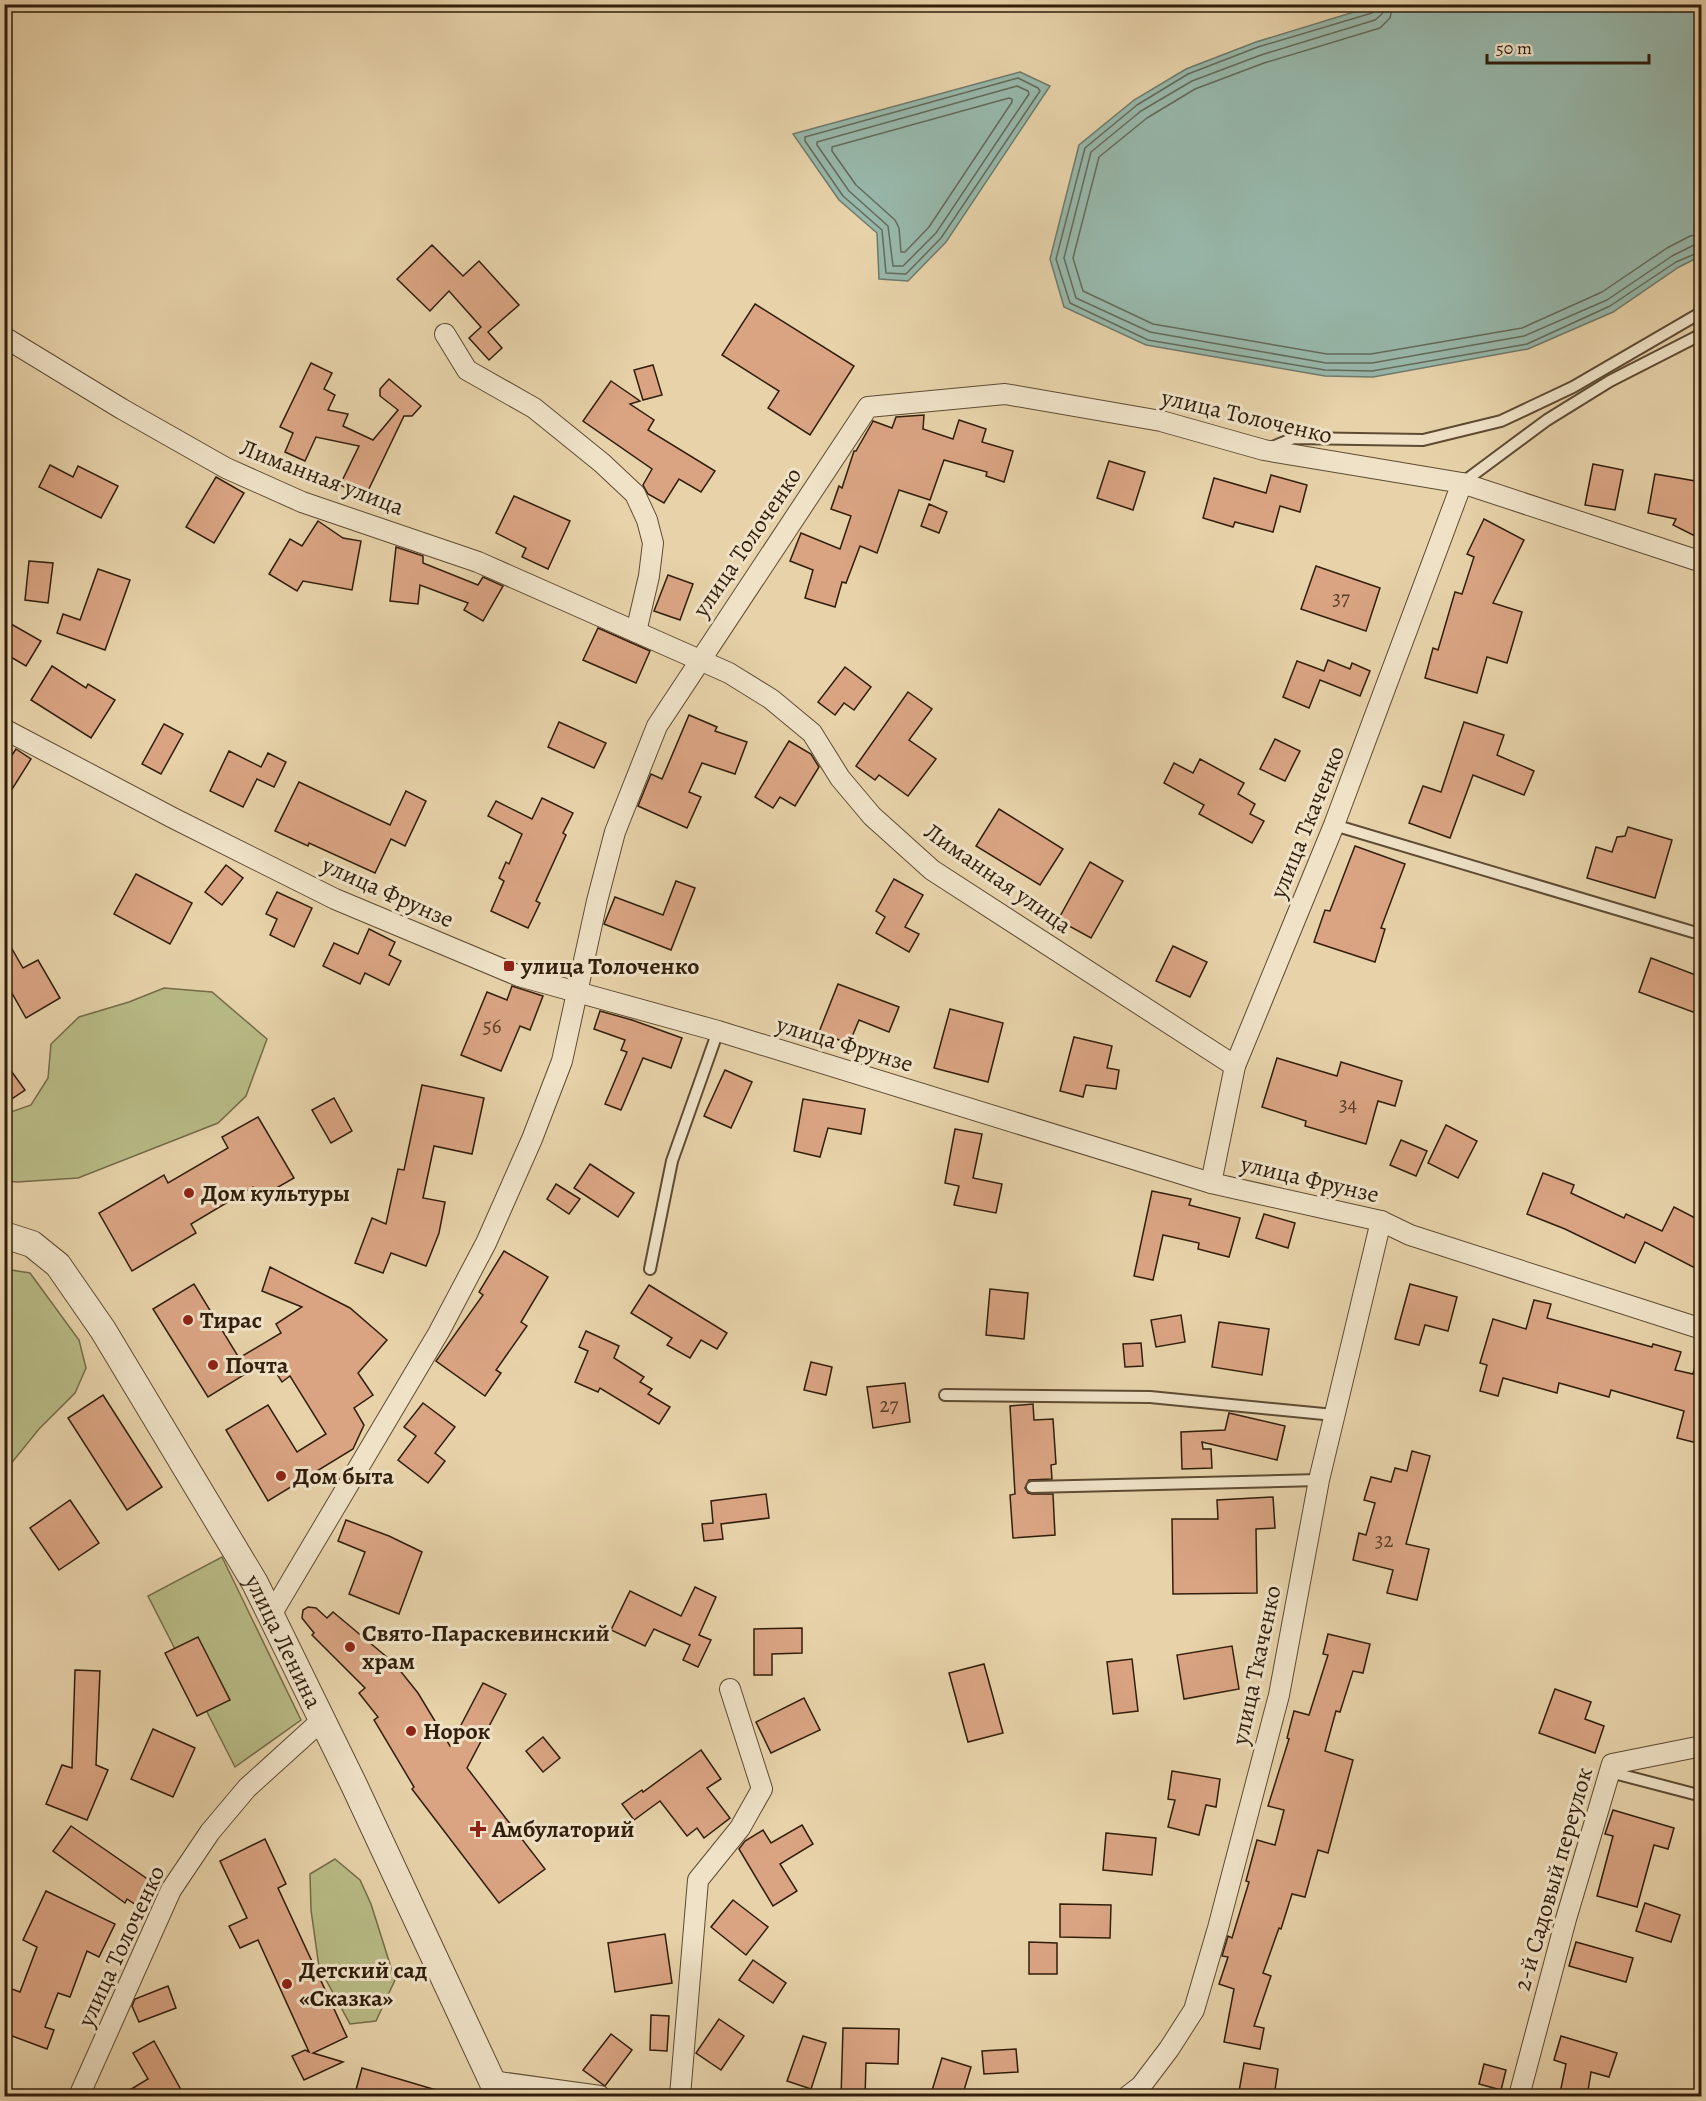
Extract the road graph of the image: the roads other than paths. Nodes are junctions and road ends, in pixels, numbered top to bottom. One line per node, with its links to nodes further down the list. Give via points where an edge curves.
1 (1701, 312): 5 (lane, via 1573,387 1501,421 1423,440 1294,438)
2 (446, 334): 8 (street, via 467,370 534,408 635,494 653,543 650,576)
3 (1701, 334): 6 (lane, via 1610,381 1547,420)
4 (4, 337): 8 (street, Лиманная улица, via 226,468 302,502 478,562)
5 (1264, 450): 6 (street, улица Толоченко); 9 (street, улица Толоченко, via 1161,421 1005,394 868,407)
6 (1462, 483): 7 (street, улица Толоченко); 11 (street, улица Ткаченко)
7 (1701, 562)
8 (636, 632): 9 (street, Лиманная улица)
9 (700, 659): 13 (street, улица Толоченко, via 657,726 615,832); 15 (street, Лиманная улица, via 771,699 812,733 840,778 872,816 932,870)
10 (4, 729): 13 (street, улица Фрунзе, via 335,899 519,976)
11 (1334, 825): 12 (lane); 15 (street, улица Ткаченко)
12 (1693, 932)
13 (577, 993): 14 (street, улица Фрунзе); 25 (street, улица Толоченко, via 562,1061 486,1243 439,1332)
14 (718, 1031): 16 (street, улица Фрунзе); 19 (lane, via 672,1161)
15 (1235, 1066): 16 (street, улица Ткаченко)
16 (1211, 1183): 17 (street, улица Фрунзе)
17 (1381, 1221): 20 (street, улица Фрунзе, via 1410,1235); 22 (street, улица Ткаченко)
18 (4, 1235): 25 (street, улица Ленина, via 32,1244 58,1265 109,1340)
19 (650, 1269)
20 (1701, 1329)
21 (945, 1395): 22 (lane, via 1150,1397)
22 (1334, 1415): 23 (street, улица Ткаченко)
23 (1319, 1480): 24 (lane); 35 (street, улица Ткаченко, via 1279,1695 1194,2010 1169,2049)
24 (1032, 1487)
25 (271, 1615): 27 (street, улица Ленина)
26 (730, 1689): 34 (street, via 762,1789 740,1828 698,1880)
27 (321, 1721): 31 (street, улица Ленина); 32 (street, улица Толоченко, via 247,1788 210,1832 171,1890)
28 (1701, 1746): 29 (street, 2-й Садовый переулок, via 1612,1764)
29 (1610, 1772): 30 (lane); 36 (street, 2-й Садовый переулок)
30 (1701, 1796)
31 (496, 2089): 33 (street)
32 (80, 2097)
33 (600, 2097)
34 (680, 2097)
35 (1128, 2097)
36 (1519, 2097)

